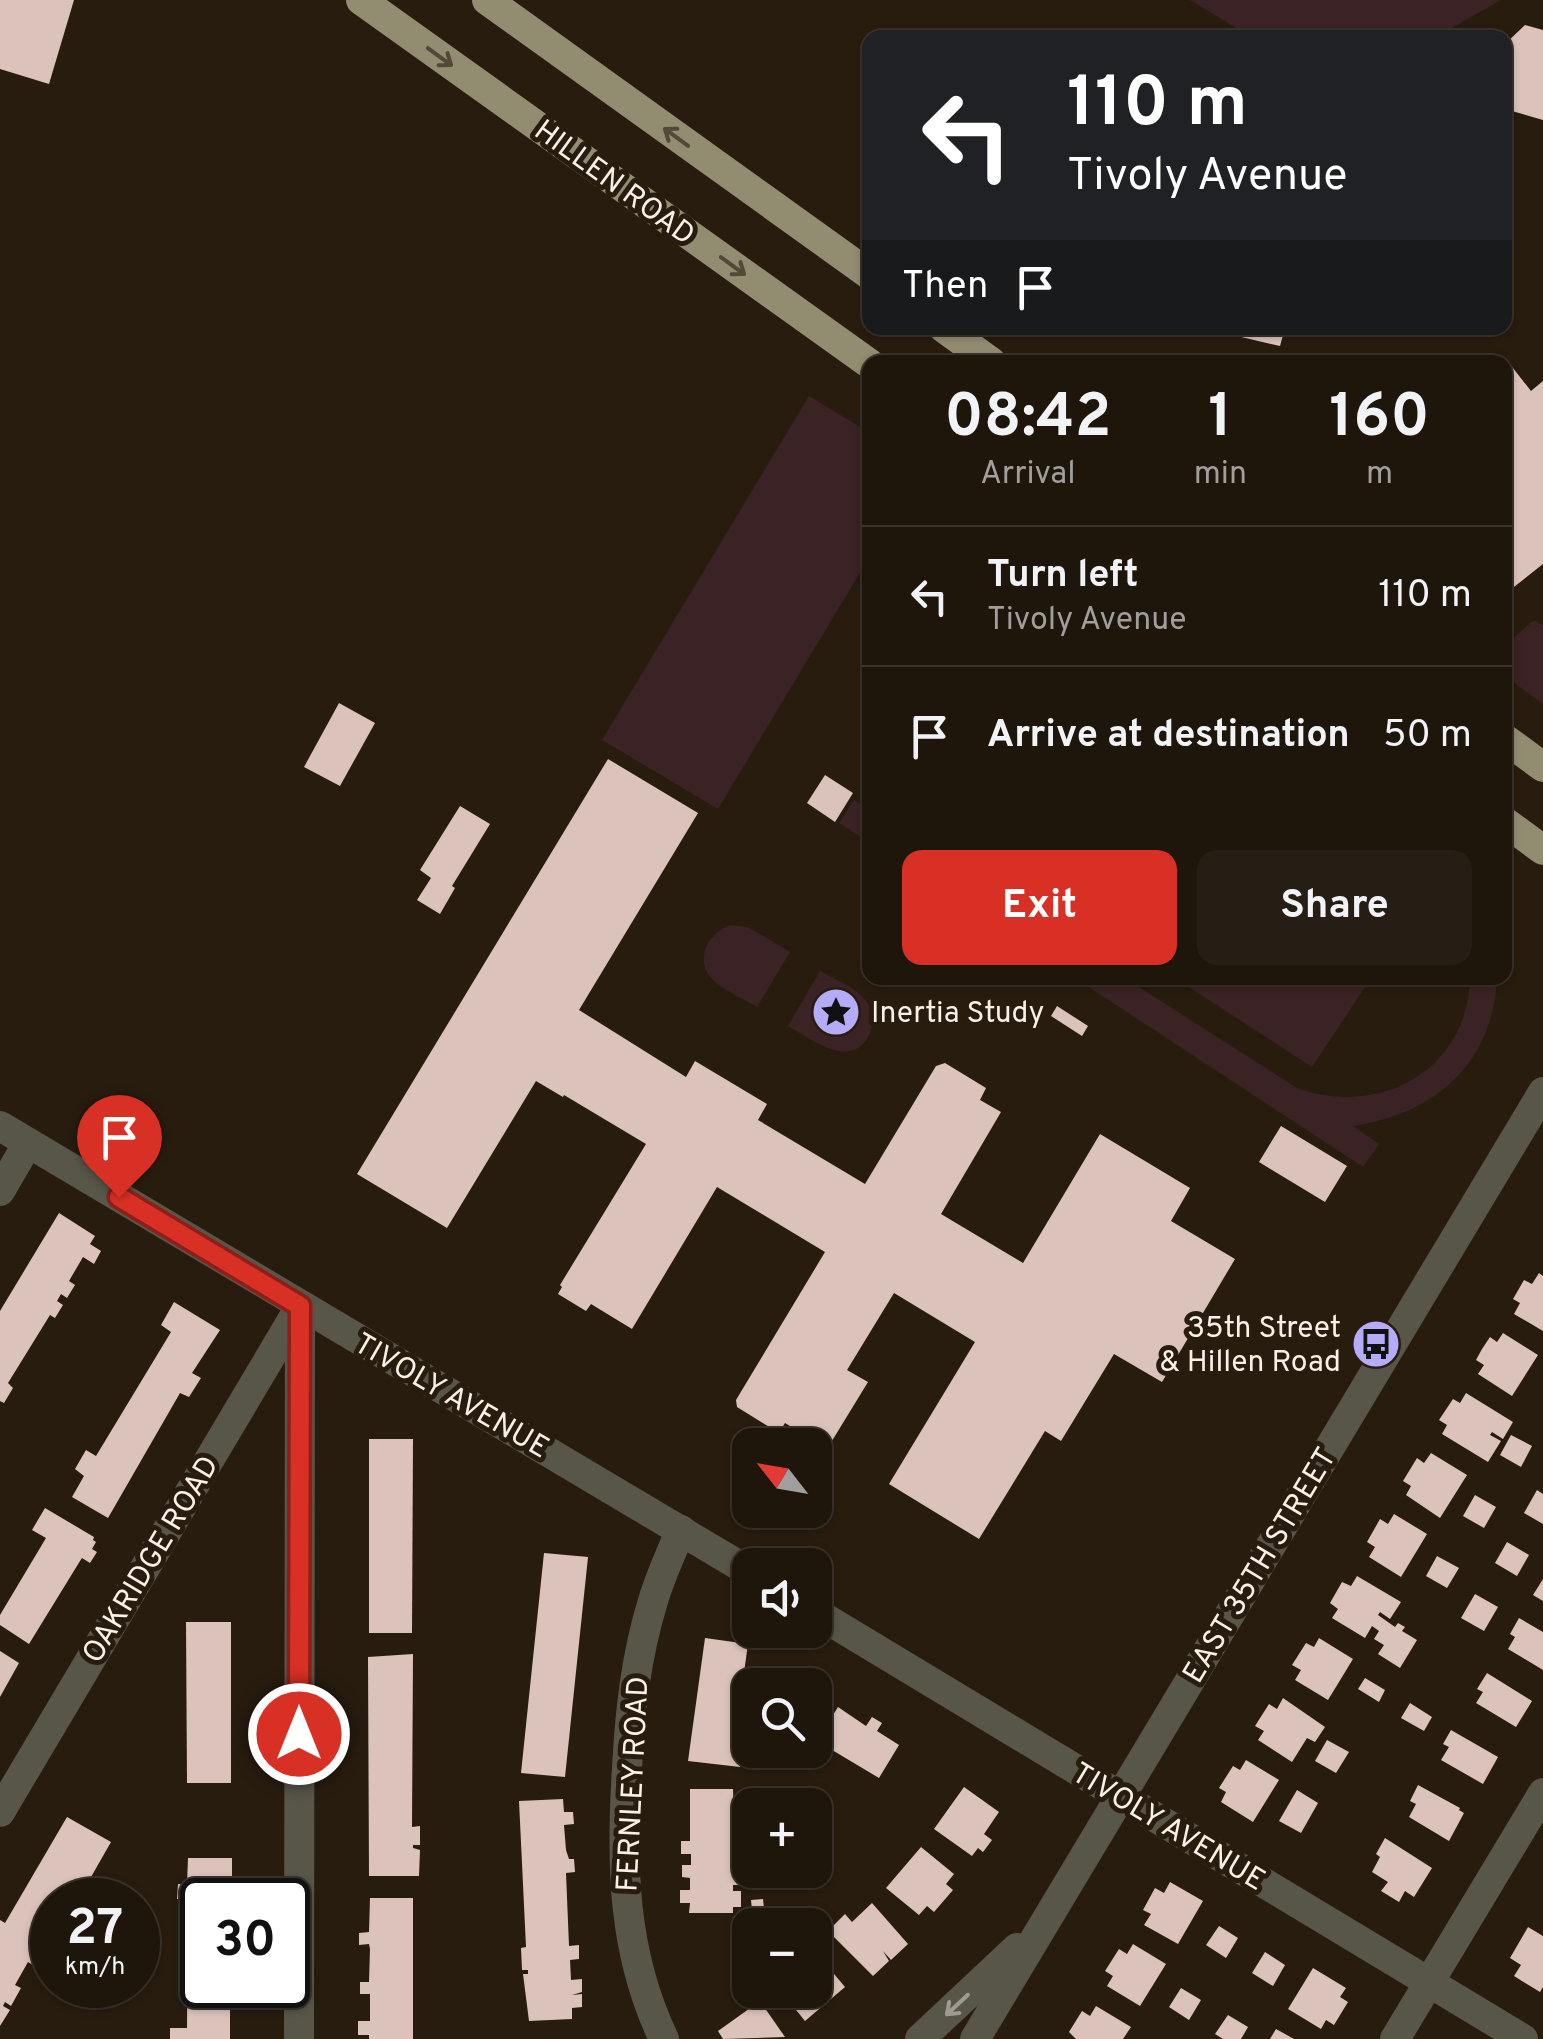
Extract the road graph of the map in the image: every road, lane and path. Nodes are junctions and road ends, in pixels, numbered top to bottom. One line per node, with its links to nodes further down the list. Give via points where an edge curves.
1 (361, 0): 6 (main road, HILLEN ROAD, one-way to 6)
2 (487, 0): 3 (main road, one-way to 2)
3 (862, 269)
4 (954, 335): 5 (main road)
5 (981, 355)
6 (862, 358)
7 (1512, 744): 8 (main road)
8 (1543, 767)
9 (1512, 827): 10 (main road)
10 (1543, 850)
11 (1543, 1092): 20 (street, EAST 35TH STREET)
12 (0, 1126): 13 (street, TIVOLY AVENUE)
13 (28, 1142): 14 (street); 15 (street, TIVOLY AVENUE)
14 (0, 1190)
15 (300, 1306): 16 (street, TIVOLY AVENUE); 21 (street, OAKRIDGE ROAD); 24 (street)
16 (681, 1530): 17 (street, TIVOLY AVENUE); 25 (street, FERNLEY ROAD, via 653,1598 638,1660 625,1800 632,1946)
17 (732, 1561)
18 (832, 1622): 20 (street, TIVOLY AVENUE)
19 (1543, 1793): 23 (street)
20 (1120, 1796): 22 (street, EAST 35TH STREET); 23 (street, TIVOLY AVENUE)
21 (0, 1812)
22 (1045, 1922): 26 (street, one-way to 26); 27 (street, EAST 35TH STREET)
23 (1429, 1982): 28 (street); 29 (street, TIVOLY AVENUE)
24 (299, 2039)
25 (664, 2039)
26 (920, 2039)
27 (975, 2039)
28 (1395, 2039)
29 (1523, 2039)

